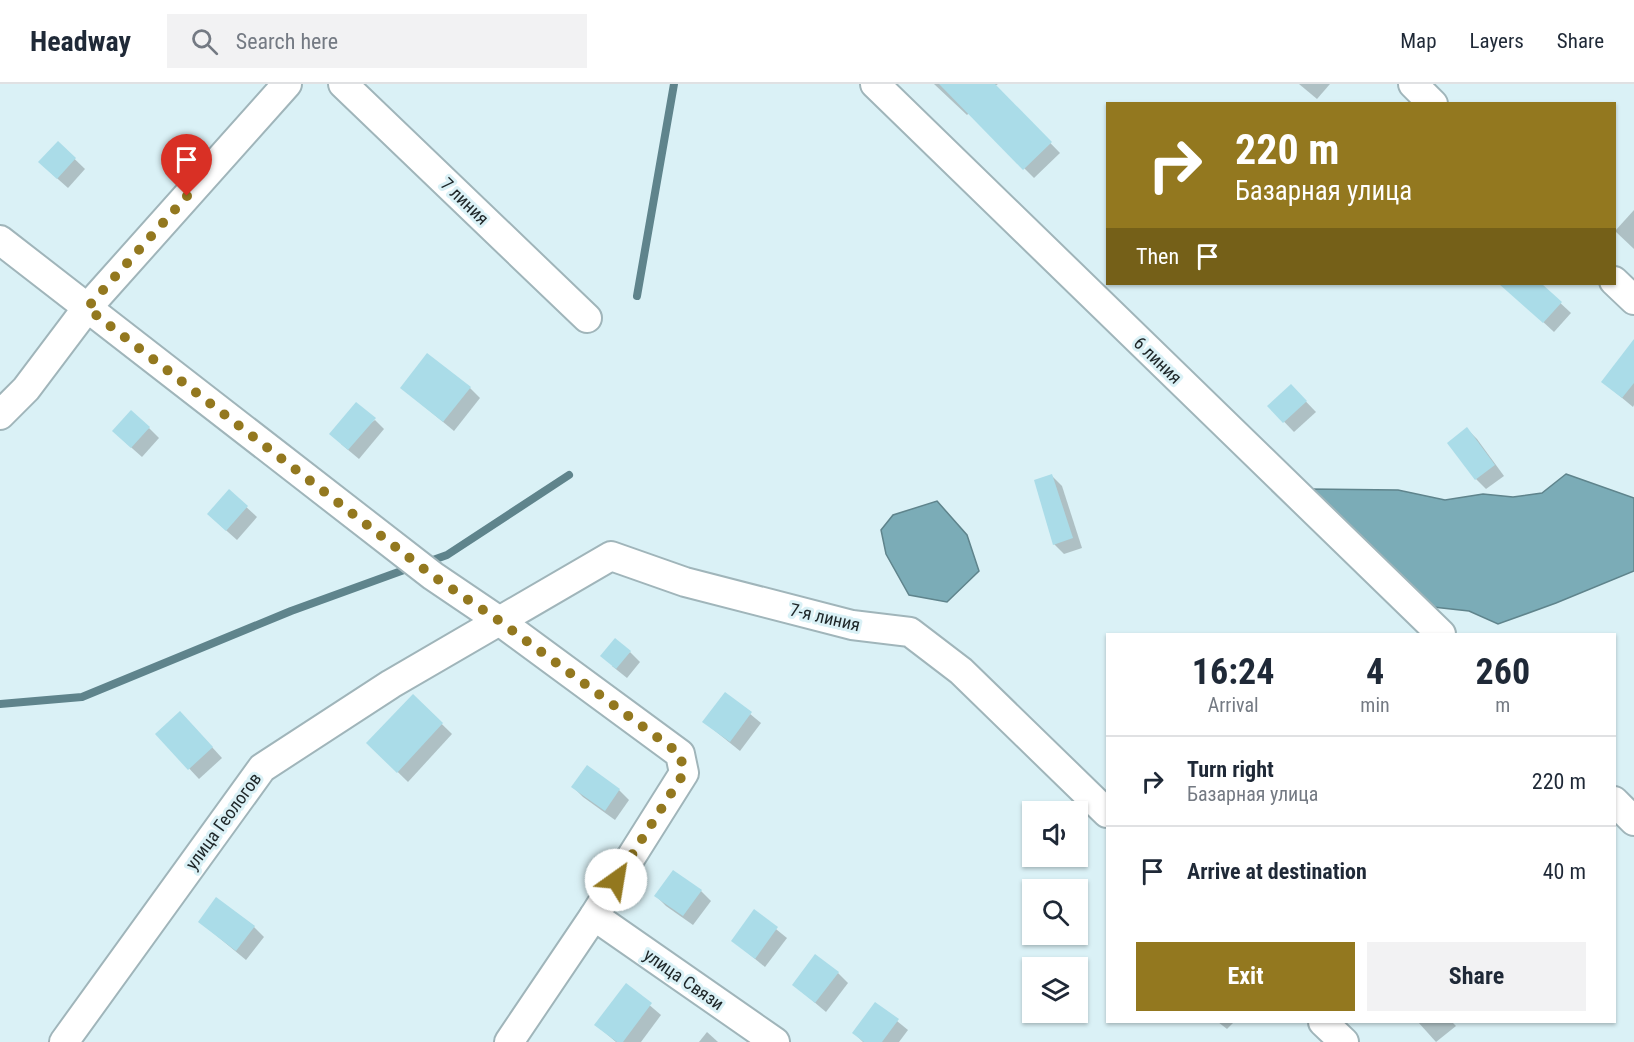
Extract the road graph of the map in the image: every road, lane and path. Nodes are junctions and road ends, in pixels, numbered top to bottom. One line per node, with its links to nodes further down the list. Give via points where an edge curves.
1 (286, 84): 9 (street)
2 (343, 84): 10 (street, 7 линия)
3 (875, 84): 13 (street, 6 линия)
4 (1413, 84): 5 (street)
5 (1431, 102)
6 (0, 240): 9 (street)
7 (1616, 283): 8 (street)
8 (1634, 300)
9 (87, 308): 11 (street, via 26,389); 12 (street, via 424,568)
10 (587, 318)
11 (0, 415)
12 (498, 620): 15 (street, 7-я линия, via 611,556 685,582 852,625 910,632 961,671); 17 (street, via 680,754 684,773); 19 (street, улица Геологов, via 262,768)
13 (1440, 633)
14 (1616, 803): 16 (street)
15 (1106, 812)
16 (1634, 821)
17 (594, 916): 20 (street); 21 (street, улица Связи)
18 (1324, 1023): 22 (street)
19 (64, 1042)
20 (509, 1042)
21 (775, 1042)
22 (1344, 1042)

